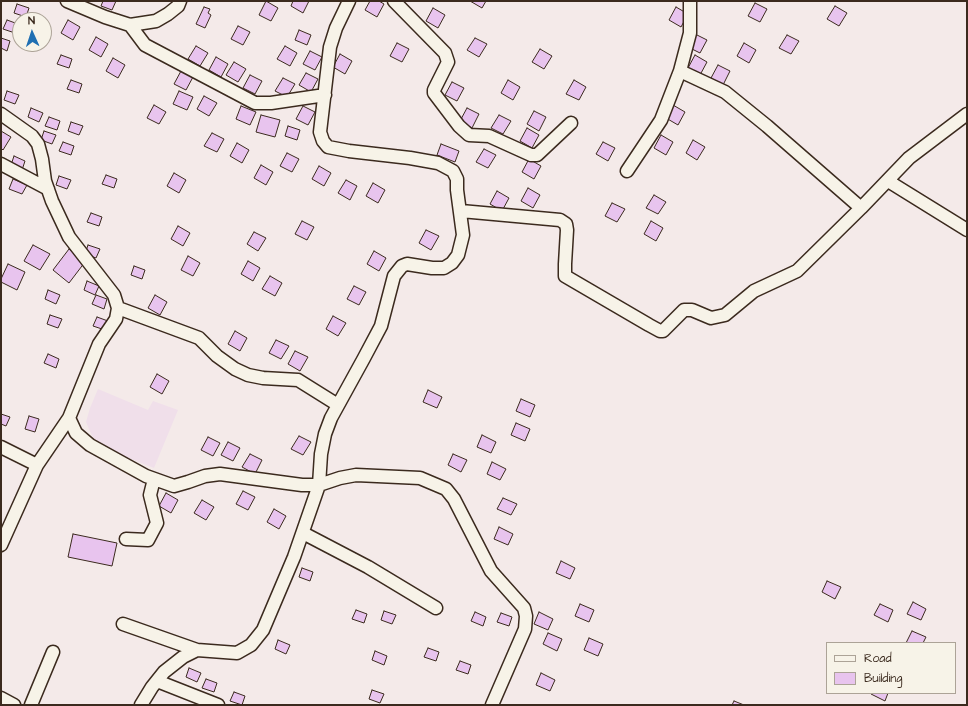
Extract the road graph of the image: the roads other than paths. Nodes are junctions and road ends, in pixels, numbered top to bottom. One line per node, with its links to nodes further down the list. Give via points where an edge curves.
1 (67, 1): 6 (street)
2 (180, 1): 6 (street, via 178,6 156,21)
3 (349, 1): 8 (street, via 330,47)
4 (394, 1): 11 (street, via 445,53 448,62 434,93 459,126 469,134 490,136 531,155 537,155)
5 (690, 1): 7 (street, via 690,33)
6 (130, 25): 8 (street, via 145,45 255,103)
7 (680, 71): 13 (street, via 661,120); 16 (street, via 725,92)
8 (325, 95): 17 (street, via 320,132 323,142 328,147 438,163 453,171 458,179)
9 (1, 114): 15 (street, via 32,136 38,144)
10 (967, 114): 14 (street, via 909,158)
11 (571, 123)
12 (1, 164): 15 (street)
13 (627, 171)
14 (888, 180): 16 (street); 18 (street)
15 (48, 189): 19 (street, via 69,237 114,295)
16 (861, 208): 17 (street, via 797,271 754,291 725,315 711,318 684,310 666,329 660,331 565,276 567,230 566,224 560,220)
17 (461, 211): 20 (street, via 463,235 458,255 452,263 444,268 407,264 394,276 381,326)
18 (967, 230)
19 (118, 308): 20 (street, via 198,338 217,356 248,375 298,380); 21 (street, via 116,319 99,344)
20 (338, 405): 25 (street, via 325,434)
21 (69, 418): 23 (street); 24 (street, via 76,433 90,445)
22 (1, 447): 23 (street)
23 (36, 465): 28 (street)
24 (154, 479): 25 (street, via 174,486 220,474); 27 (street, via 150,495 157,523 148,540)
25 (319, 485): 26 (street); 39 (street, via 356,475 420,478 446,489 454,499 491,571 524,608 526,616 525,629)
26 (303, 532): 29 (street); 31 (street, via 263,630 251,645 236,653)
27 (126, 539)
28 (1, 545)
29 (436, 608)
30 (123, 624): 31 (street)
31 (196, 650): 33 (street, via 164,672)
32 (53, 652): 36 (street)
33 (157, 681): 37 (street); 38 (street)
34 (1, 698): 35 (street)
35 (14, 705)
36 (31, 705)
37 (141, 705)
38 (218, 705)
39 (492, 705)

